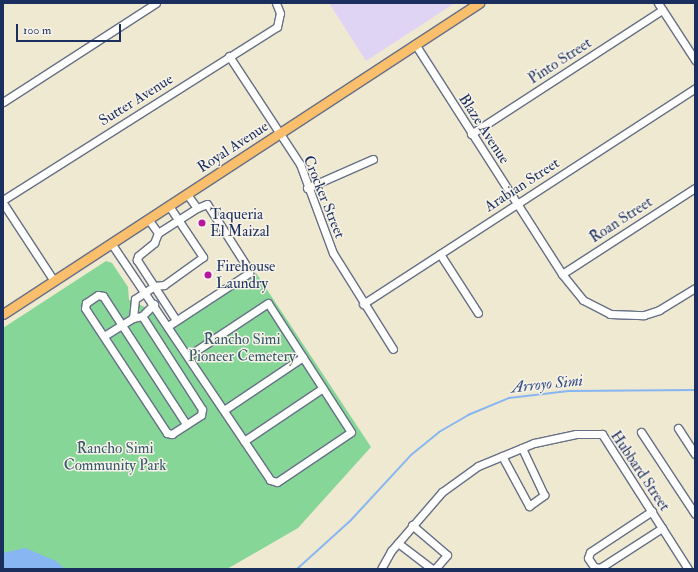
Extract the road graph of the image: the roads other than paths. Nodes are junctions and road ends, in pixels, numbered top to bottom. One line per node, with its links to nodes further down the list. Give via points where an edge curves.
1 (156, 3): 10 (street)
2 (276, 3): 7 (street, Sutter Avenue, via 280,13 277,27)
3 (479, 3): 6 (main road, Royal Avenue)
4 (658, 3): 5 (street)
5 (662, 10): 8 (street); 12 (street, Pinto Street)
6 (415, 44): 11 (main road, Royal Avenue); 12 (street, Blaze Avenue)
7 (229, 56): 11 (street, Crocker Street); 17 (street, Sutter Avenue)
8 (695, 60)
9 (695, 88): 19 (street, Arabian Street)
10 (3, 102)
11 (279, 134): 14 (street, Crocker Street, via 300,164); 16 (main road, Royal Avenue)
12 (471, 134): 19 (street, Blaze Avenue)
13 (373, 158): 14 (street)
14 (308, 188): 33 (street, Crocker Street, via 332,253)
15 (695, 188): 27 (street, Roan Street)
16 (187, 194): 20 (main road, Royal Avenue); 21 (street)
17 (3, 200)
18 (3, 203): 28 (street)
19 (517, 204): 26 (street, Arabian Street); 27 (street, Blaze Avenue)
20 (169, 206): 22 (main road, Royal Avenue); 23 (street)
21 (196, 208): 23 (street); 38 (street, via 207,204 249,273)
22 (148, 219): 24 (street); 25 (main road, Royal Avenue)
23 (178, 220): 24 (street); 29 (street, via 203,257 202,260 164,285)
24 (158, 233): 29 (street, via 154,243 140,253 137,260)
25 (111, 244): 28 (main road, Royal Avenue); 31 (street)
26 (440, 254): 33 (street, Arabian Street); 34 (street)
27 (562, 274): 30 (street, Blaze Avenue, via 583,300 610,314 644,315 659,310)
28 (54, 280): 35 (main road, Royal Avenue)
29 (154, 286): 31 (street); 38 (street)
30 (695, 288)
31 (144, 293): 32 (street); 37 (street, via 135,299)
32 (154, 304): 36 (street); 40 (street)
33 (363, 304): 42 (street, Crocker Street)
34 (478, 313)
35 (3, 314)
36 (142, 316): 37 (street); 47 (street, via 202,409 201,415)
37 (133, 318): 39 (street)
38 (176, 320): 40 (street)
39 (121, 325): 41 (street); 41 (street, via 103,296 98,295 86,303 85,308); 47 (street)
40 (168, 326): 43 (street)
41 (104, 336): 47 (street, via 167,433 172,434)
42 (392, 349)
43 (188, 356): 44 (street, via 268,303); 46 (street)
44 (303, 357): 45 (street); 46 (street)
45 (323, 388): 50 (street); 50 (street, via 351,432 277,482 270,480)
46 (224, 410): 50 (street)
47 (186, 424)
48 (678, 428): 52 (street)
49 (641, 432): 55 (street)
50 (244, 441)
51 (522, 448): 53 (street, Hubbard Street); 53 (street, via 544,495 529,506); 54 (street, Hubbard Street, via 576,434 602,434)
52 (695, 454)
53 (502, 456): 56 (street, Hubbard Street, via 478,466 442,492)
54 (652, 511): 57 (street, Hubbard Street); 57 (street, via 590,552 588,558 594,567 600,568)
55 (695, 514)
56 (412, 525): 58 (street, Hubbard Street); 60 (street, via 447,555)
57 (662, 528): 61 (street, Hubbard Street)
58 (398, 543): 59 (street, Hubbard Street); 60 (street)
59 (381, 569)
60 (434, 569)
61 (688, 569)

